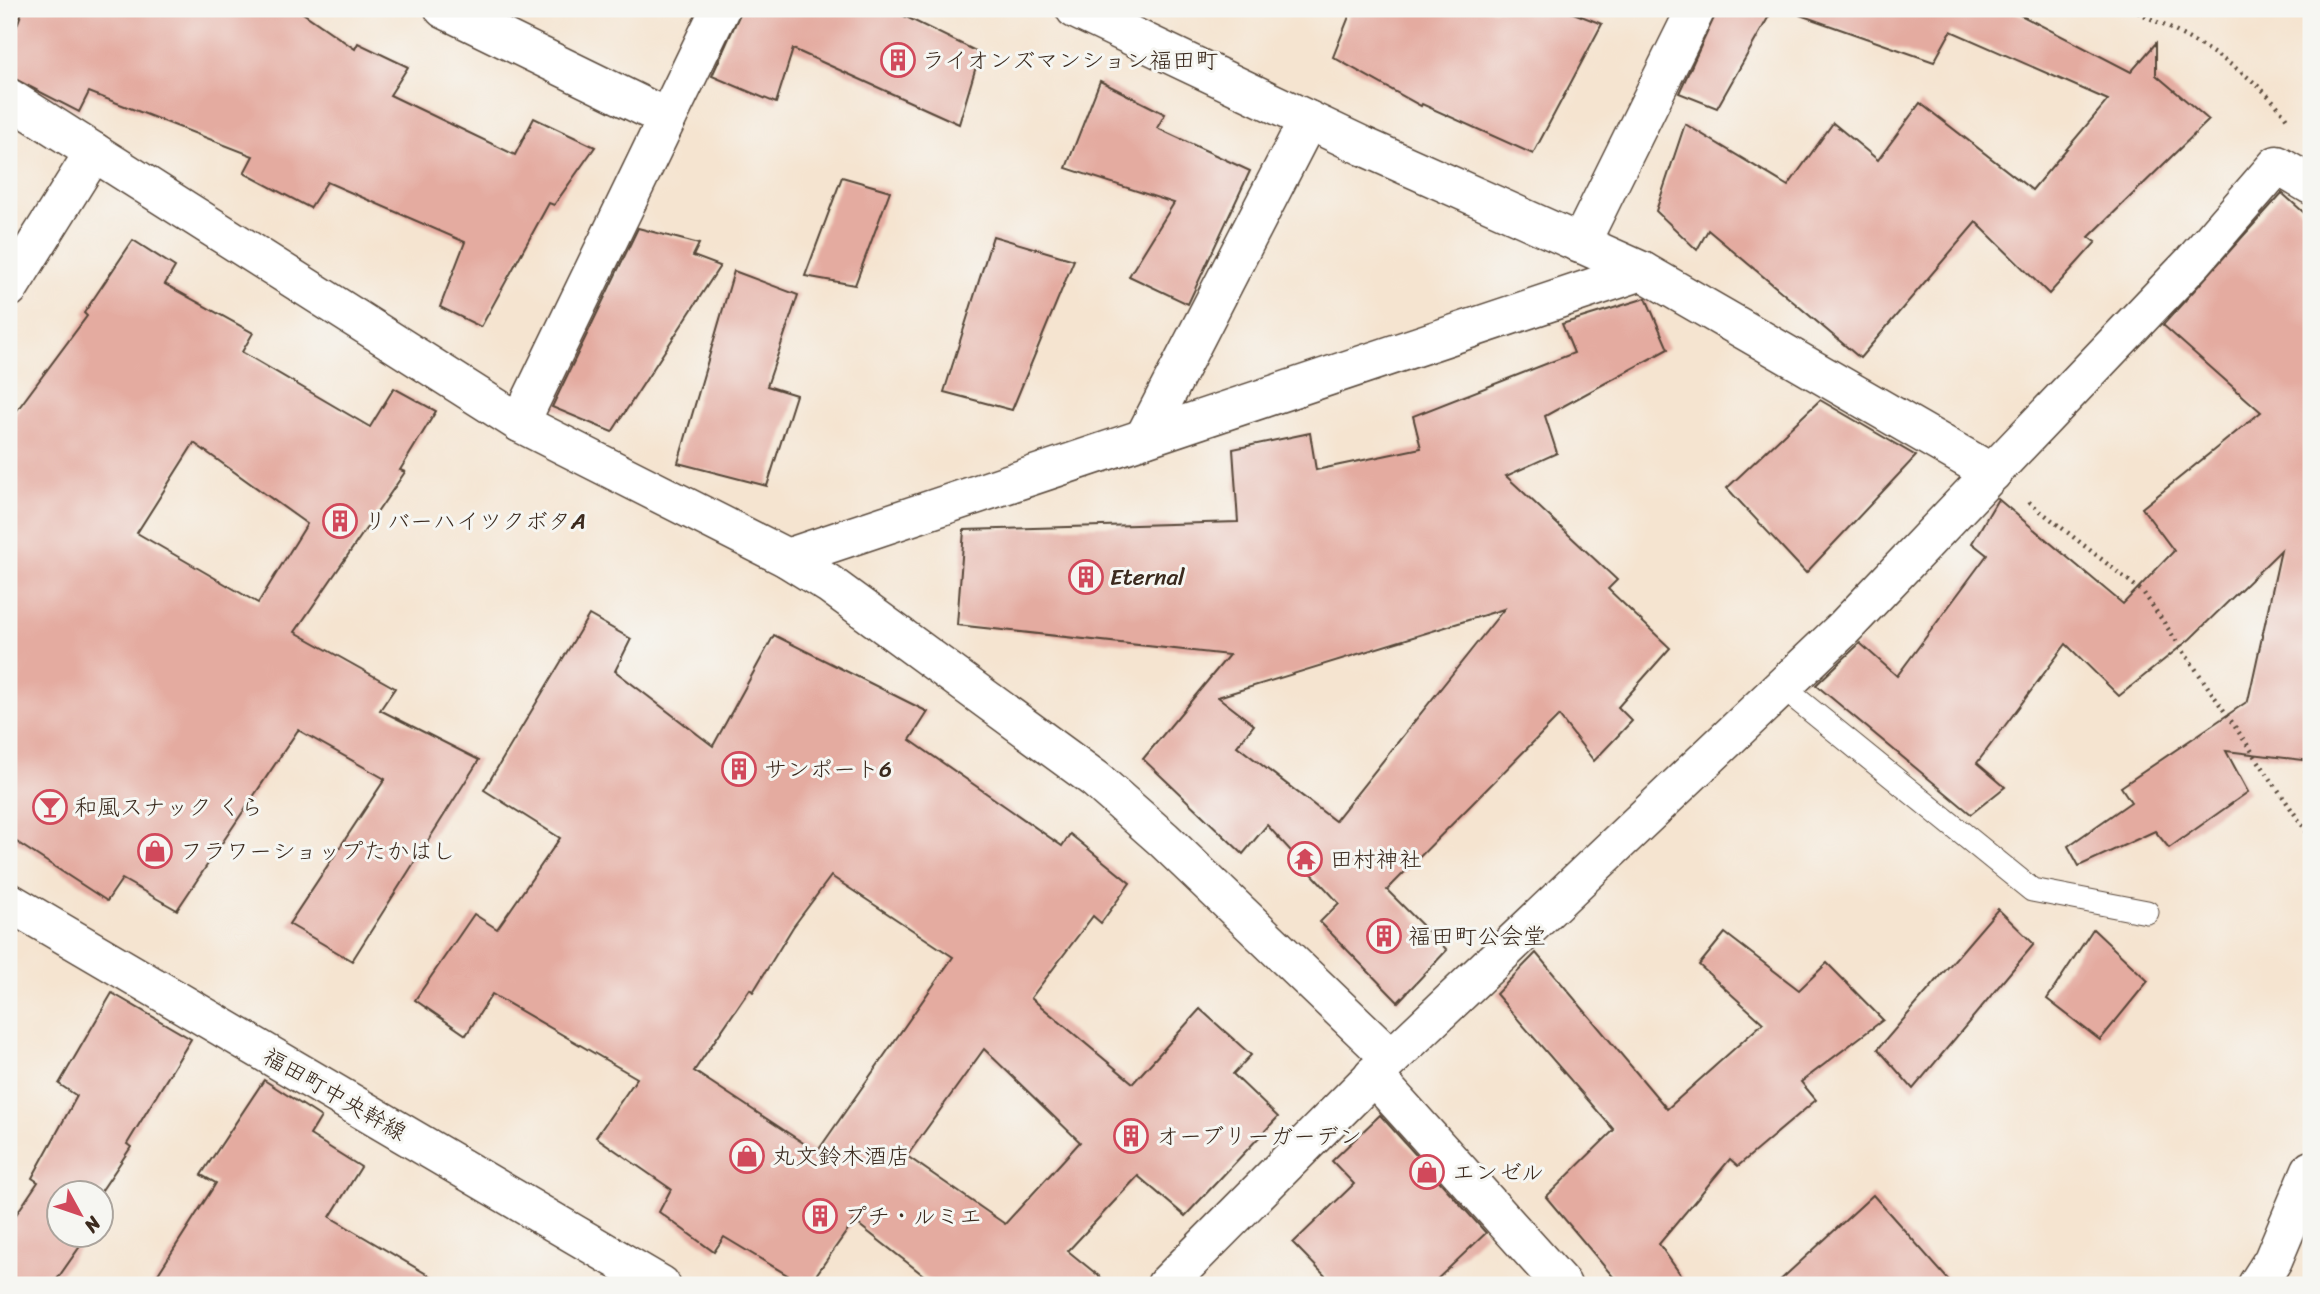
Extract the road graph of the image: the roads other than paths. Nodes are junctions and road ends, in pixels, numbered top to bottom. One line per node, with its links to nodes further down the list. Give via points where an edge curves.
1 (444, 9): 6 (main road)
2 (720, 9): 6 (main road)
3 (1075, 9): 7 (main road)
4 (1696, 9): 10 (main road)
5 (9, 99): 8 (main road)
6 (667, 118): 13 (main road)
7 (1308, 120): 10 (main road); 14 (main road)
8 (94, 152): 12 (main road); 13 (main road)
9 (2311, 185): 15 (main road, via 2277,165 2193,262)
10 (1580, 244): 11 (main road)
11 (1642, 271): 14 (main road); 15 (main road)
12 (9, 288)
13 (520, 423): 16 (main road)
14 (1144, 438): 16 (main road)
15 (1992, 473): 17 (main road)
16 (787, 558): 20 (main road, via 1095,779 1163,839)
17 (1782, 688): 19 (lane, via 2032,890); 20 (main road)
18 (9, 902): 22 (main road, 福田町中央幹線)
19 (2147, 912)
20 (1382, 1067): 23 (main road); 24 (main road)
21 (2311, 1170): 25 (main road, via 2273,1260)
22 (661, 1285)
23 (1166, 1285)
24 (1562, 1285)
25 (2257, 1285)

